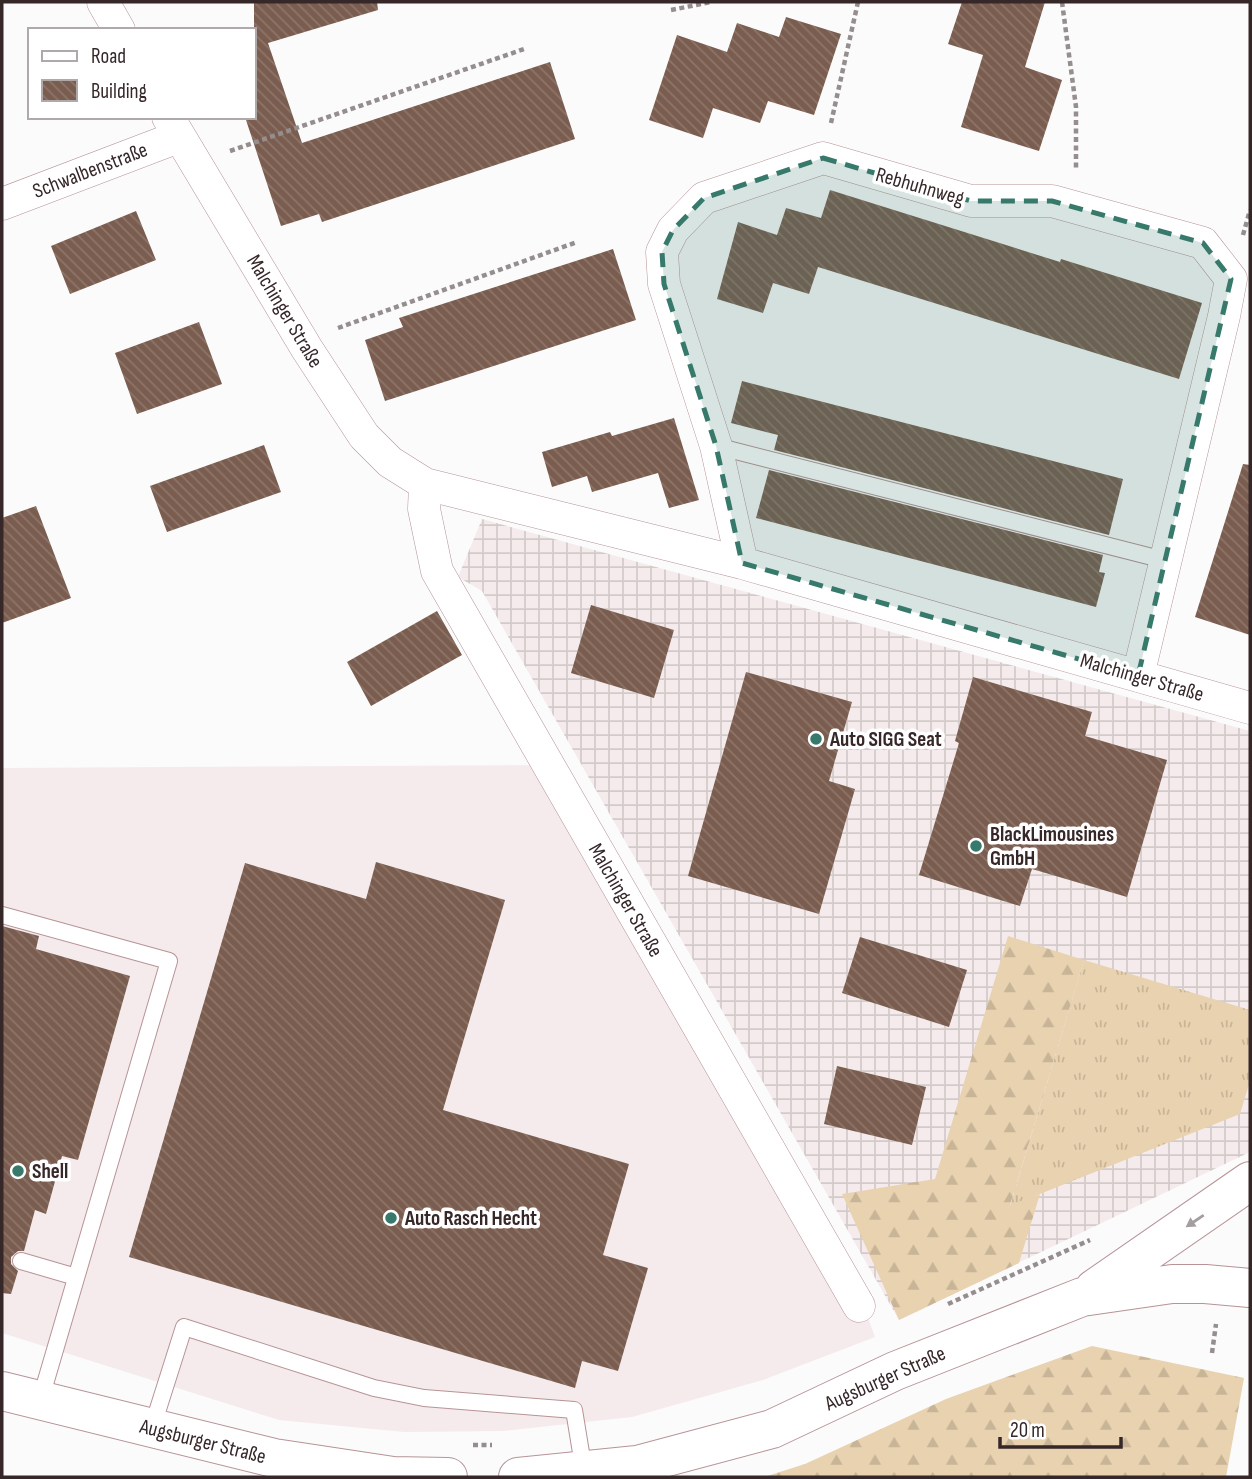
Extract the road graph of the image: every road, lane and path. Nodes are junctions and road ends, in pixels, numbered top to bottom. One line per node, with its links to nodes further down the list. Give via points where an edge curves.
1 (103, 2): 6 (street)
2 (711, 2): 5 (path)
3 (858, 2): 9 (path)
4 (1062, 2): 11 (path, via 1076,107)
5 (671, 10)
6 (118, 28)
7 (527, 48): 8 (path)
8 (180, 139): 10 (street, Schwalbenstraße); 13 (street, Malchinger Straße)
9 (823, 158): 11 (street, Rebhuhnweg, via 971,201 1052,201); 14 (street, via 704,198 673,230 662,252 664,284)
10 (2, 204)
11 (1076, 208): 16 (street, Rebhuhnweg, via 1203,243 1231,279)
12 (577, 242): 13 (path)
13 (303, 341): 15 (street, Malchinger Straße, via 364,436 390,462)
14 (716, 446): 16 (lane); 17 (street)
15 (425, 484): 17 (street, Malchinger Straße); 28 (street, Malchinger Straße, via 424,509 437,571)
16 (1164, 561): 18 (street, Rebhuhnweg)
17 (742, 564): 18 (street, Malchinger Straße)
18 (1138, 676): 19 (street, Malchinger Straße)
19 (1250, 708)
20 (2, 915): 24 (lane, via 169,961)
21 (1250, 1181): 26 (street, one-way to 26)
22 (1096, 1237): 27 (path)
23 (21, 1261): 24 (lane)
24 (76, 1277): 30 (lane)
25 (1250, 1288): 26 (street, Augsburger Straße, via 1172,1284)
26 (1082, 1297): 34 (street, Augsburger Straße, via 895,1371 772,1429 637,1465)
27 (946, 1305)
28 (859, 1306)
29 (2, 1391): 30 (street, Augsburger Straße)
30 (40, 1401): 31 (street, Augsburger Straße)
31 (152, 1429): 32 (street, Augsburger Straße, via 274,1458 393,1476); 34 (lane, via 184,1327 374,1388 424,1398 574,1410)
32 (457, 1461): 33 (path)
33 (511, 1461): 34 (street, Augsburger Straße)
34 (584, 1471)

